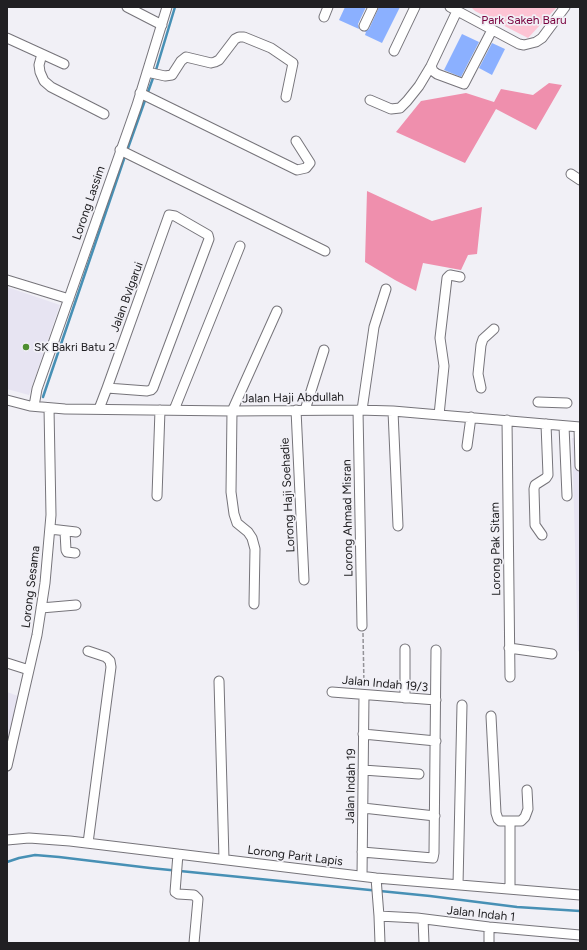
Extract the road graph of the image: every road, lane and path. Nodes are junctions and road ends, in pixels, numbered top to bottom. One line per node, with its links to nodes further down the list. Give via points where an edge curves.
1 (127, 7): 9 (street)
2 (167, 7): 9 (street, Lorong Lassim)
3 (328, 7): 8 (street)
4 (373, 7): 10 (street)
5 (415, 7): 13 (street)
6 (565, 7): 11 (street, via 542,38 530,45 519,44)
7 (455, 8): 11 (street); 16 (street)
8 (324, 16)
9 (162, 24): 17 (street, Lorong Lassim)
10 (364, 26)
11 (492, 30): 16 (street, via 464,84 437,74)
12 (7, 38): 14 (street)
13 (394, 51)
14 (42, 54): 15 (street); 21 (street, via 40,72 51,87)
15 (64, 64)
16 (431, 66): 20 (street, via 419,86 400,108 391,109)
17 (147, 72): 18 (street, Lorong Lassim); 19 (street, via 172,75 186,57 215,62 235,39 244,37 271,48 293,63)
18 (140, 93): 22 (street, via 298,170 306,168 310,163); 23 (street, Lorong Lassim)
19 (286, 97)
20 (370, 100)
21 (104, 114)
22 (296, 141)
23 (120, 150): 27 (street); 31 (street, Lorong Lassim)
24 (571, 174): 25 (street)
25 (580, 180)
26 (240, 246): 44 (street)
27 (325, 251)
28 (460, 277): 49 (street, via 450,275 447,278 440,338 444,366)
29 (7, 280): 31 (street)
30 (386, 289): 46 (street, Lorong Ahmad Misran, via 374,327)
31 (69, 300): 40 (street, Lorong Lassim, via 37,389)
32 (277, 311): 47 (street)
33 (494, 329): 36 (street, via 480,345 478,374)
34 (324, 350): 45 (street)
35 (107, 388): 35 (street, Jalan Bvlgarui, via 168,215 175,216 208,235 209,239 152,390 147,392); 42 (street, Jalan Bvlgarui)
36 (481, 388)
37 (7, 400): 40 (street, Jalan Haji Abdullah)
38 (538, 402): 39 (street)
39 (567, 403)
40 (34, 406): 41 (street, Jalan Haji Abdullah)
41 (49, 408): 42 (street, Jalan Haji Abdullah); 61 (street, Lorong Sesama)
42 (99, 409): 43 (street, Jalan Haji Abdullah)
43 (160, 410): 44 (street, Jalan Haji Abdullah); 58 (street)
44 (174, 410): 47 (street, Jalan Haji Abdullah)
45 (300, 410): 46 (street, Jalan Haji Abdullah); 47 (street, Jalan Haji Abdullah); 66 (street, Lorong Haji Soehadie)
46 (360, 410): 48 (street, Jalan Haji Abdullah); 70 (street, Lorong Ahmad Misran)
47 (232, 411): 67 (street, via 231,492 237,523 248,532 255,549)
48 (393, 411): 49 (street, Jalan Haji Abdullah); 60 (street)
49 (439, 414): 50 (street, Jalan Haji Abdullah)
50 (471, 417): 51 (street, Jalan Haji Abdullah); 55 (street)
51 (507, 420): 52 (street, Jalan Haji Abdullah); 71 (street, Lorong Pak Sitam)
52 (546, 424): 53 (street, Jalan Haji Abdullah); 64 (street, via 548,475 535,485 534,489 536,525)
53 (564, 426): 54 (street, Jalan Haji Abdullah); 59 (street)
54 (580, 427): 56 (street)
55 (467, 446)
56 (580, 450): 57 (street)
57 (580, 466)
58 (157, 496)
59 (567, 496)
60 (398, 526)
61 (50, 529): 62 (street); 69 (street, Lorong Sesama)
62 (65, 532): 63 (street); 65 (street, via 66,550)
63 (76, 532)
64 (542, 535)
65 (75, 553)
66 (304, 580)
67 (254, 604)
68 (76, 605): 69 (street)
69 (41, 608): 77 (street, Lorong Sesama)
70 (362, 626): 81 (path)
71 (509, 648): 75 (street); 78 (street, Lorong Pak Sitam)
72 (405, 649): 82 (street)
73 (88, 650): 96 (street, via 106,658 110,661 111,667)
74 (436, 650): 83 (street)
75 (552, 654)
76 (7, 663): 77 (street)
77 (29, 670): 88 (street, Lorong Sesama)
78 (510, 677)
79 (219, 681): 99 (street)
80 (332, 692): 81 (street, Jalan Indah 19/3)
81 (364, 695): 82 (street, Jalan Indah 19/3); 86 (street, Jalan Indah 19)
82 (405, 698): 83 (street, Jalan Indah 19/3)
83 (436, 700): 87 (street)
84 (462, 705): 102 (street)
85 (491, 716): 94 (street, via 496,813 500,821)
86 (363, 734): 87 (street); 89 (street, Jalan Indah 19)
87 (436, 741): 93 (street)
88 (7, 766)
89 (363, 770): 90 (street); 92 (street, Jalan Indah 19)
90 (419, 774)
91 (527, 790): 94 (street, via 528,809 525,817 521,821)
92 (363, 808): 93 (street); 97 (street, Jalan Indah 19)
93 (435, 816): 97 (street, via 433,858)
94 (510, 821): 103 (street)
95 (7, 840): 96 (street, Lorong Parit Lapis, via 29,838)
96 (88, 843): 98 (street, Lorong Parit Lapis)
97 (362, 852): 100 (street, Jalan Indah 19)
98 (178, 854): 99 (street, Lorong Parit Lapis); 109 (street, via 175,892 194,895 198,899)
99 (224, 859): 100 (street, Lorong Parit Lapis)
100 (362, 876): 101 (street, Lorong Parit Lapis)
101 (376, 882): 102 (street, Lorong Parit Lapis); 105 (street)
102 (458, 885): 103 (street, Lorong Parit Lapis)
103 (510, 889): 104 (street, Lorong Parit Lapis)
104 (580, 895)
105 (379, 916): 106 (street, Jalan Indah 1); 110 (street)
106 (423, 919): 107 (street, Jalan Indah 1); 111 (street)
107 (489, 927): 108 (street, Jalan Indah 1); 112 (street)
108 (579, 938)
109 (194, 943)
110 (380, 943)
111 (424, 943)
112 (489, 943)

